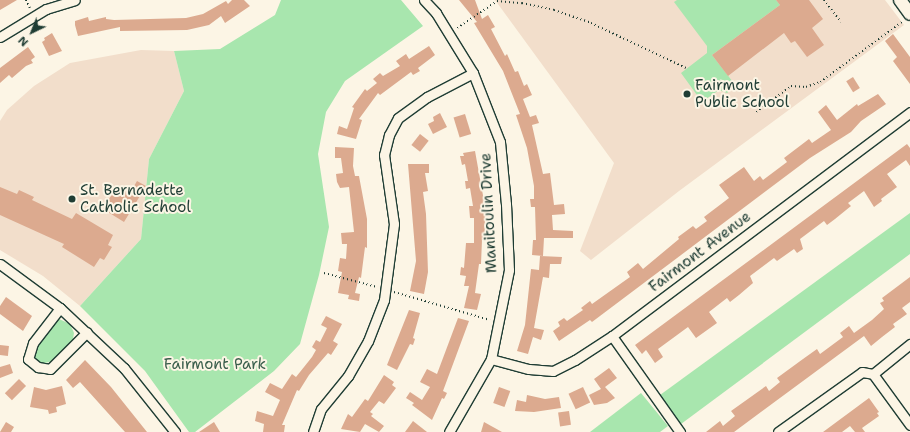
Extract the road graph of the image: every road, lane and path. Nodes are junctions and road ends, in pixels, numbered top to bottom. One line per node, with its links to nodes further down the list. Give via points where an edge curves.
1 (75, 0): 8 (street, via 46,9)
2 (424, 0): 7 (street, Manitoulin Drive)
3 (824, 0): 6 (path)
4 (900, 0): 5 (main road)
5 (906, 18): 11 (path, via 820,82 806,87 791,86)
6 (841, 22)
7 (449, 34): 9 (path, via 496,1 522,3 554,10 591,23); 10 (street, Manitoulin Drive)
8 (0, 37)
9 (686, 68)
10 (473, 74): 15 (street, via 416,105 398,118 389,135 384,155 394,224); 17 (street, Manitoulin Drive, via 500,142 506,204 508,270)
11 (756, 112)
12 (910, 112): 19 (street, Fairmont Avenue)
13 (0, 264): 16 (street)
14 (324, 273): 15 (path)
15 (386, 289): 17 (path); 25 (street, via 368,342 348,376 321,409)
16 (60, 308): 18 (street); 18 (street, via 33,344 28,359 38,367 50,369)
17 (498, 321): 21 (street, Manitoulin Drive)
18 (87, 332): 24 (street, via 124,368)
19 (612, 336): 21 (street, Fairmont Avenue, via 575,360 552,370 530,370); 27 (street)
20 (910, 344): 22 (street)
21 (490, 359): 26 (street, Manitoulin Drive)
22 (873, 374): 23 (street); 28 (street, via 862,372)
23 (910, 425)
24 (175, 432)
25 (313, 432)
26 (449, 432)
27 (680, 432)
28 (778, 432)

